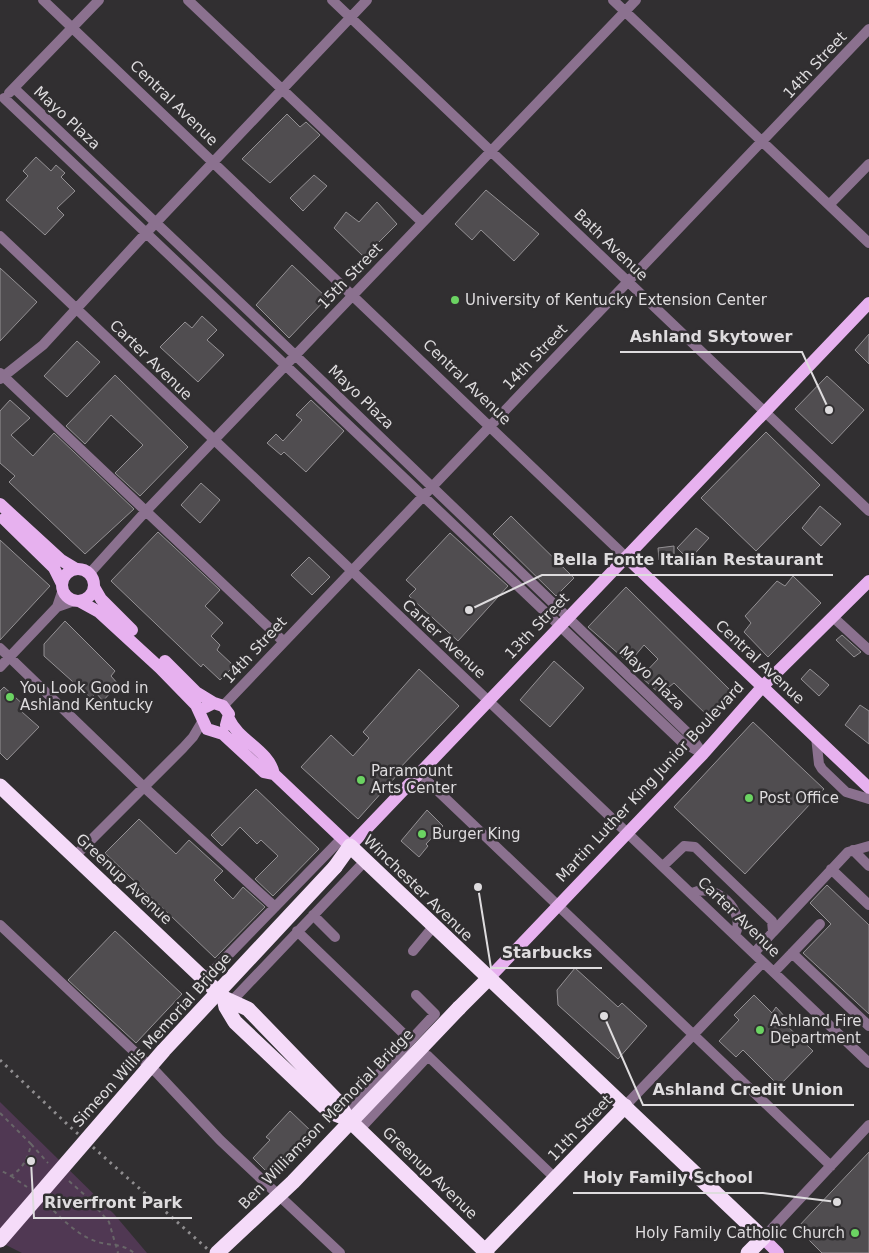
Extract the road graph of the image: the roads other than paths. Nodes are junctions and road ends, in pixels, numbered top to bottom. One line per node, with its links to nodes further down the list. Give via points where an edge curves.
1 (43, 0): 10 (street, Central Avenue)
2 (99, 0): 10 (street)
3 (188, 0): 13 (street)
4 (332, 0): 9 (street, Bath Avenue)
5 (367, 0): 9 (street)
6 (613, 0): 8 (street)
7 (636, 0): 8 (street, 15th Street)
8 (625, 11): 15 (street); 16 (street, 15th Street)
9 (350, 17): 13 (street); 16 (street, Bath Avenue)
10 (72, 28): 12 (street); 17 (street, Central Avenue)
11 (869, 29): 15 (street, 14th Street)
12 (14, 88): 14 (street); 20 (street, Mayo Plaza)
13 (281, 90): 17 (street); 21 (street)
14 (2, 100): 22 (street, Mayo Plaza)
15 (763, 142): 19 (street); 25 (street, 14th Street)
16 (491, 151): 21 (street, 15th Street); 25 (street, Bath Avenue)
17 (213, 162): 20 (street); 26 (street, Central Avenue)
18 (869, 164): 19 (street)
19 (829, 205): 24 (street)
20 (156, 222): 22 (street); 29 (street, Mayo Plaza)
21 (422, 222): 26 (street, 15th Street)
22 (146, 233): 28 (street); 30 (street, Mayo Plaza)
23 (0, 236): 28 (street, Carter Avenue)
24 (869, 243)
25 (628, 281): 32 (street, Bath Avenue); 33 (street, 14th Street)
26 (353, 295): 29 (street, 15th Street); 33 (street, Central Avenue)
27 (869, 303): 32 (main road, 13th Street)
28 (76, 310): 31 (street, via 43,345); 34 (street, Carter Avenue)
29 (296, 355): 30 (street, 15th Street); 35 (street, Mayo Plaza)
30 (285, 366): 34 (street, 15th Street); 36 (street, Mayo Plaza)
31 (1, 376): 38 (street)
32 (765, 412): 39 (street, Bath Avenue); 41 (main road, 13th Street)
33 (490, 426): 35 (street, 14th Street); 41 (street, Central Avenue)
34 (213, 440): 38 (street, 15th Street); 43 (street, Carter Avenue)
35 (432, 487): 36 (street, 14th Street); 51 (street, Mayo Plaza)
36 (423, 496): 43 (street, 14th Street); 51 (street, Mayo Plaza)
37 (0, 504): 42 (main road)
38 (146, 511): 44 (street, 15th Street); 52 (street)
39 (869, 511)
40 (0, 515): 46 (main road, via 54,568)
41 (626, 557): 51 (main road, 13th Street); 57 (main road, Central Avenue)
42 (76, 570): 44 (main road); 46 (main road, via 67,574)
43 (350, 571): 52 (street, 14th Street); 58 (street, Carter Avenue)
44 (89, 574): 47 (main road)
45 (869, 581): 50 (main road, Martin Luther King Junior Boulevard)
46 (63, 587): 48 (main road, via 69,598); 49 (street)
47 (94, 587): 48 (main road, via 89,596); 59 (main road, via 120,619 196,692)
48 (77, 601): 49 (street); 61 (main road, Winchester Avenue, via 99,612 139,647 194,703)
49 (57, 607): 55 (street)
50 (834, 618): 54 (street); 57 (main road, Martin Luther King Junior Boulevard)
51 (565, 623): 58 (main road, 13th Street); 63 (street, Mayo Plaza, via 682,742)
52 (283, 641): 59 (street, 14th Street)
53 (0, 648): 55 (street)
54 (869, 650)
55 (10, 657): 56 (street); 67 (street)
56 (0, 667)
57 (764, 686): 62 (main road, Central Avenue); 63 (main road, Martin Luther King Junior Boulevard)
58 (489, 701): 65 (main road, 13th Street); 70 (street, Carter Avenue)
59 (218, 705): 60 (main road, Winchester Avenue); 61 (main road, via 205,707)
60 (229, 719): 61 (main road, via 225,728); 64 (main road, Winchester Avenue, via 272,764)
61 (207, 725): 64 (main road, Winchester Avenue, via 228,738 264,772); 67 (street)
62 (816, 737): 68 (main road, Central Avenue); 69 (street, via 822,769 846,792)
63 (703, 754): 70 (main road, Martin Luther King Junior Boulevard)
64 (274, 774): 71 (main road, Winchester Avenue)
65 (420, 774): 71 (main road, 13th Street); 81 (street)
66 (0, 786): 74 (highway, Greenup Avenue)
67 (144, 788): 74 (street); 83 (street)
68 (869, 788)
69 (869, 799)
70 (627, 834): 76 (street, Carter Avenue); 81 (main road, Martin Luther King Junior Boulevard)
71 (346, 842): 75 (highway, Winchester Avenue); 78 (highway, 13th Street); 83 (street)
72 (869, 846): 73 (street)
73 (852, 850): 77 (street); 79 (street)
74 (75, 856): 98 (highway, Greenup Avenue)
75 (365, 861): 84 (street); 87 (highway, Winchester Avenue)
76 (663, 866): 80 (street, Carter Avenue); 89 (street, via 684,846 695,847 772,921)
77 (869, 866)
78 (335, 867): 113 (highway, Simeon Willis Memorial Bridge, bridge, via 164,1050)
79 (831, 869): 82 (street); 89 (street)
80 (692, 893): 90 (street, Carter Avenue); 90 (street, via 700,889 713,891 729,904 739,921)
81 (558, 905): 97 (main road, Martin Luther King Junior Boulevard); 103 (street)
82 (869, 905)
83 (275, 907): 98 (street)
84 (313, 915): 88 (street); 91 (street)
85 (820, 924): 94 (street)
86 (0, 925): 116 (street)
87 (433, 927): 92 (street); 97 (highway, Winchester Avenue)
88 (297, 931): 100 (street); 104 (street)
89 (773, 932): 93 (street)
90 (735, 935): 93 (street, Carter Avenue)
91 (335, 937)
92 (413, 951)
93 (754, 953): 95 (street, Carter Avenue)
94 (792, 953): 96 (street); 102 (street)
95 (763, 962): 96 (street, Carter Avenue); 103 (street, 11th Street)
96 (774, 972): 105 (street, Carter Avenue)
97 (489, 978): 101 (highway, Martin Luther King Junior Boulevard); 106 (highway, Winchester Avenue)
98 (205, 979): 100 (highway, Greenup Avenue)
99 (416, 995): 104 (street, via 435,1014)
100 (228, 1002): 107 (highway, Greenup Avenue, via 236,1022 330,1112)
101 (459, 1008): 115 (highway, Ben Williamson Memorial Bridge, bridge, via 292,1182)
102 (869, 1026)
103 (695, 1035): 106 (street, 11th Street); 110 (street)
104 (410, 1040): 107 (street)
105 (869, 1063)
106 (625, 1106): 111 (highway, 11th Street); 112 (highway, Winchester Avenue)
107 (344, 1115): 109 (highway, Greenup Avenue)
108 (869, 1125): 110 (street)
109 (359, 1130): 111 (street, via 428,1056); 114 (highway, Greenup Avenue)
110 (831, 1166): 112 (street)
111 (555, 1178): 114 (highway, 11th Street)
112 (762, 1238): 117 (highway); 118 (main road, Winchester Avenue)
113 (0, 1240)
114 (485, 1252)
115 (217, 1253)
116 (340, 1253)
117 (748, 1253)
118 (778, 1253)

